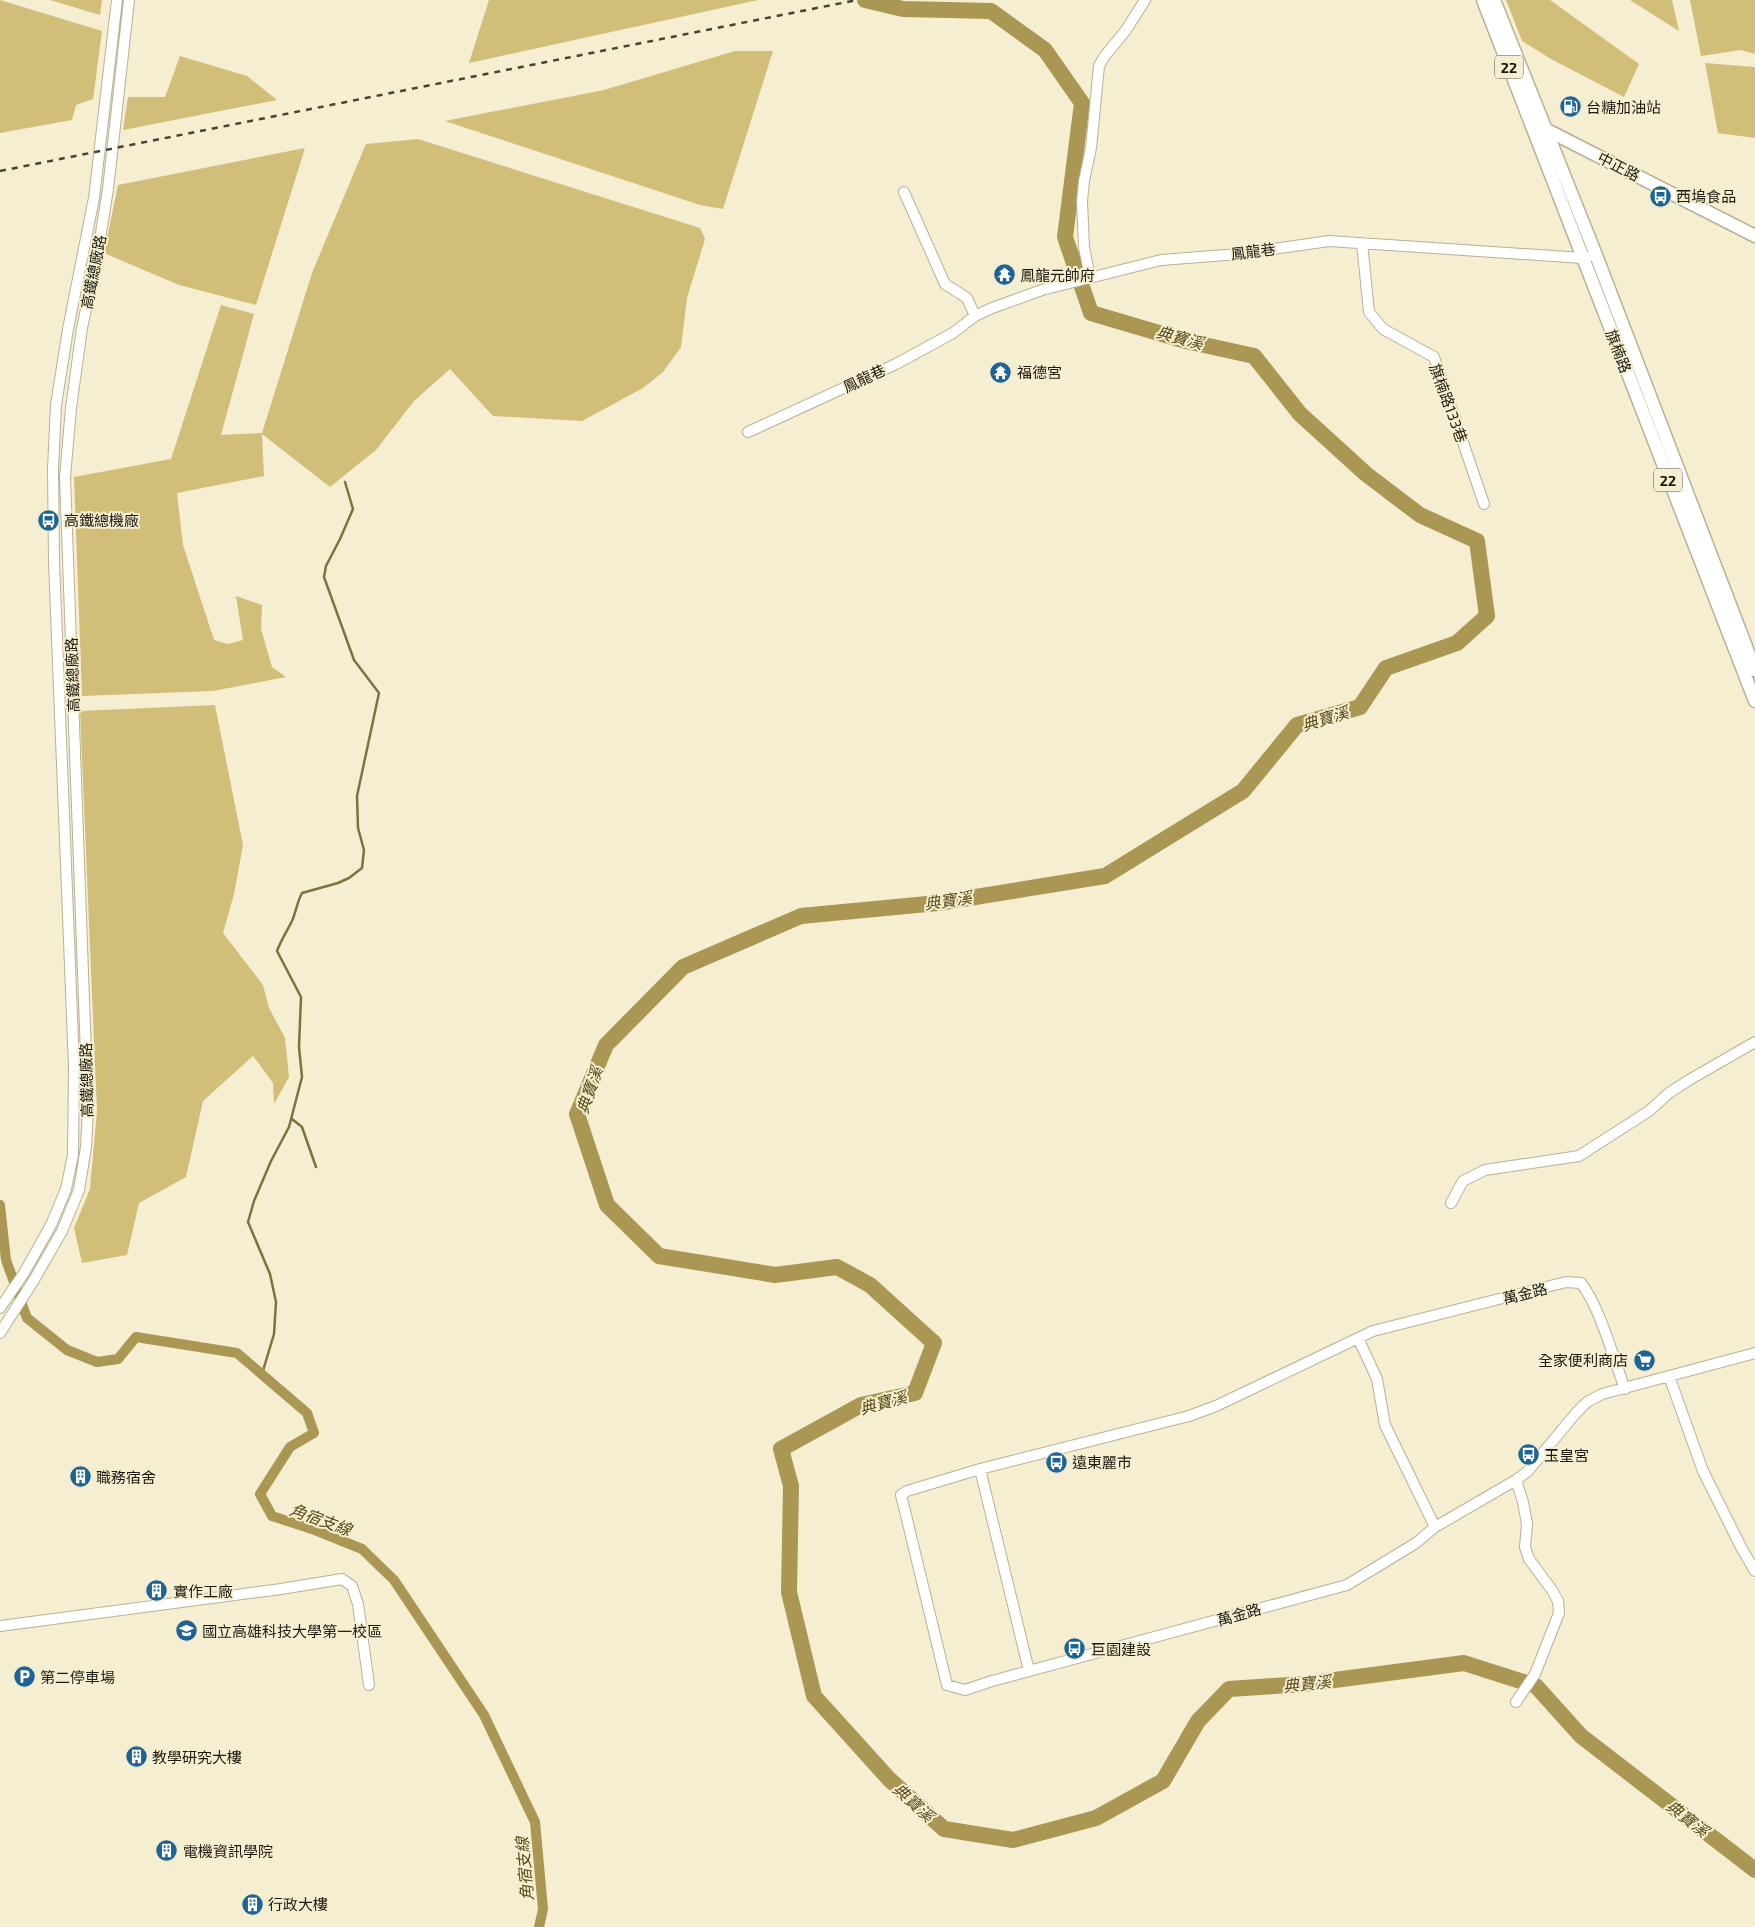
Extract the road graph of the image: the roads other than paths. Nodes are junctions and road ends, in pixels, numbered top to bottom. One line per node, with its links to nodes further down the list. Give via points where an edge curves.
1 (117, 0): 20 (street, 高鐵總廠路, via 94,198 56,405 53,469 74,1066 73,1155 66,1189 52,1225)
2 (129, 0): 21 (street, 高鐵總廠路, via 108,189 82,328 65,477 88,1110 86,1147 79,1190 62,1232)
3 (1145, 0): 12 (street, via 1100,66 1082,201 1084,247)
4 (1483, 0): 6 (main road, 旗楠路 / 22)
5 (1494, 0): 6 (main road, 旗楠路 / 22)
6 (1541, 132): 8 (main road, 中正路); 10 (main road, 旗楠路 / 22); 11 (main road, 旗楠路 / 22)
7 (904, 192): 13 (street, via 945,284 967,298)
8 (1755, 236)
9 (1362, 243): 11 (street); 12 (street, 鳳龍巷, via 1329,241 1239,254 1161,260); 15 (street, 旗楠路133巷, via 1370,312 1382,329 1434,357)
10 (1596, 255): 11 (street); 16 (main road, 旗楠路 / 22)
11 (1583, 258): 17 (main road, 旗楠路 / 22)
12 (1090, 278): 13 (street, 鳳龍巷, via 1042,290)
13 (975, 316): 14 (street, 鳳龍巷, via 953,333 896,364)
14 (748, 432)
15 (1484, 504)
16 (1755, 670)
17 (1755, 701)
18 (1755, 1042): 19 (street, via 1668,1093 1644,1115 1579,1156 1485,1170 1464,1181)
19 (1451, 1203)
20 (0, 1308)
21 (1, 1332)
22 (1358, 1338): 25 (street, 萬金路, via 1373,1331 1574,1281 1586,1289); 26 (street, 萬金路, via 1189,1416); 28 (street, via 1377,1378 1385,1426)
23 (1755, 1352): 24 (street, 萬金路)
24 (1668, 1376): 25 (street, 萬金路); 29 (street, via 1703,1471)
25 (1625, 1389): 27 (street, 萬金路, via 1602,1394 1587,1402 1527,1472)
26 (980, 1469): 31 (street); 31 (street, 萬金路, via 901,1495 944,1677 947,1686 965,1690)
27 (1516, 1480): 28 (street, 萬金路); 33 (street, via 1527,1524 1525,1547 1529,1559 1558,1601 1559,1613 1535,1674)
28 (1435, 1527): 31 (street, 萬金路, via 1416,1543 1347,1585)
29 (1755, 1571)
30 (0, 1626): 32 (street, via 342,1579 352,1586 358,1604)
31 (1028, 1672)
32 (369, 1685)
33 (1516, 1702)

